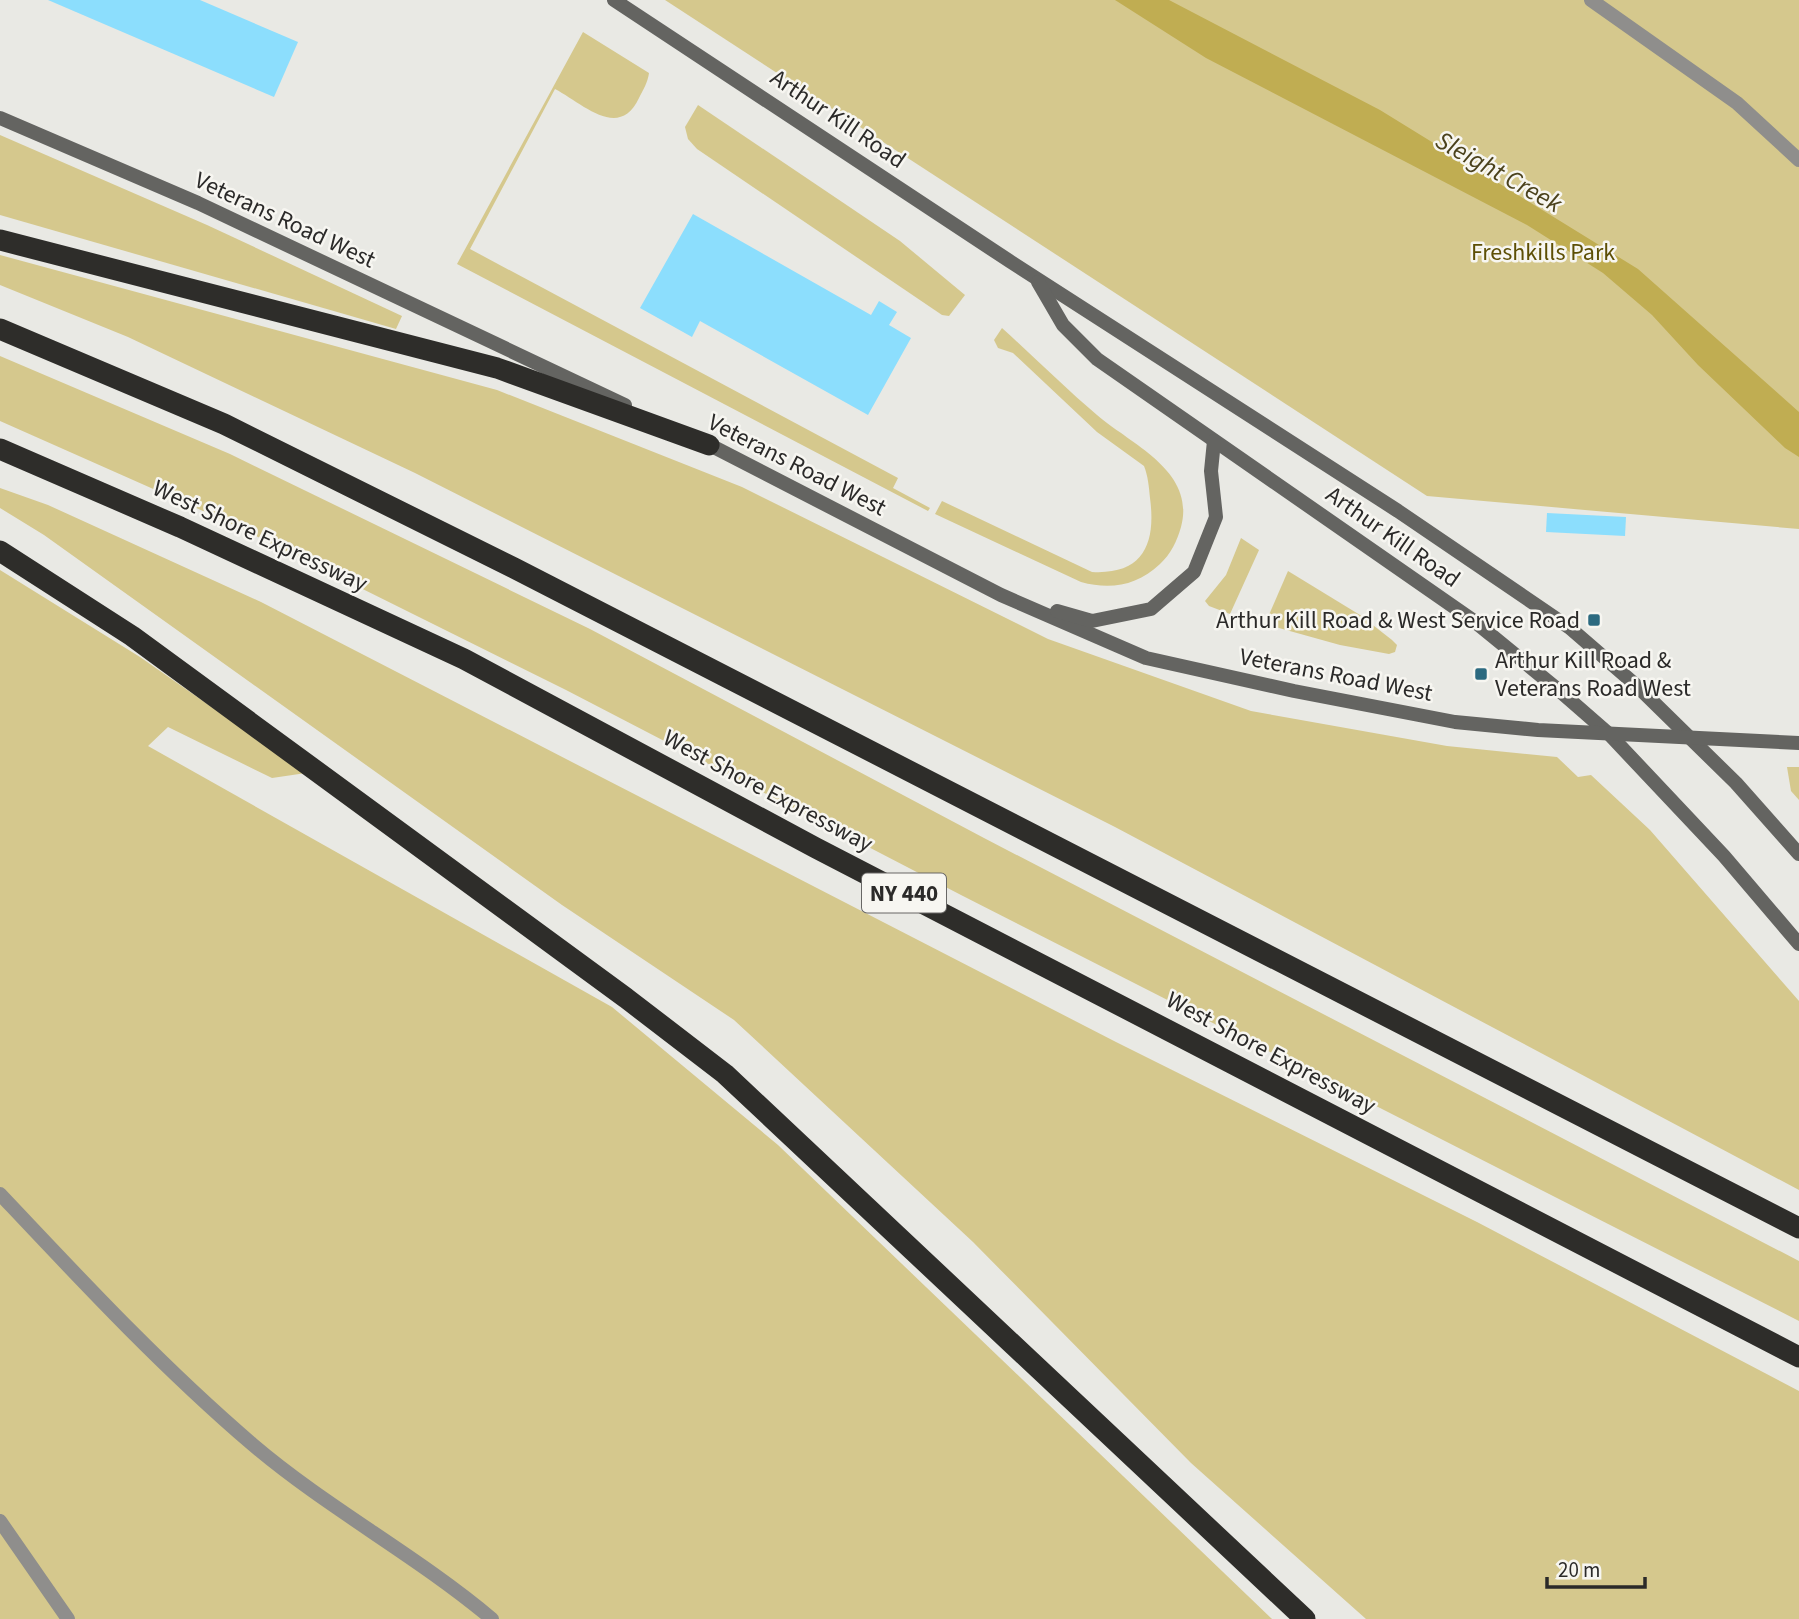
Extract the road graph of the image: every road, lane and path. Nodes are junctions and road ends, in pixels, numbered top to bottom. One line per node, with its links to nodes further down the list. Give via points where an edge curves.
1 (614, 0): 6 (street, Arthur Kill Road)
2 (1591, 0): 4 (lane, via 1737,103)
3 (0, 118): 9 (street, Veterans Road West, via 198,203)
4 (1799, 160)
5 (0, 240): 9 (highway, via 497,368)
6 (1036, 278): 8 (street, Arthur Kill Road, via 1063,325 1097,359); 14 (street, Arthur Kill Road, via 1548,612 1637,686)
7 (0, 330): 19 (highway, via 224,424 502,562)
8 (1214, 441): 12 (street, via 1211,471 1216,517 1194,572 1151,609 1092,621); 13 (street, Arthur Kill Road, via 1474,621)
9 (709, 445): 12 (street, Veterans Road West)
10 (0, 449): 20 (highway, West Shore Expressway / NY 440, via 464,659 816,848)
11 (0, 551): 24 (highway, via 132,636 725,1074)
12 (1001, 594): 13 (street, Veterans Road West, via 1146,658 1455,722)
13 (1609, 734): 14 (street, Veterans Road West); 17 (street, Arthur Kill Road)
14 (1690, 738): 15 (street, Veterans Road West); 16 (street, Arthur Kill Road)
15 (1799, 743)
16 (1799, 854)
17 (1799, 944)
18 (0, 1194): 23 (lane, via 151,1352 252,1444 326,1503)
19 (1799, 1228)
20 (1799, 1357)
21 (0, 1521): 22 (lane)
22 (68, 1619)
23 (492, 1619)
24 (1305, 1619)

